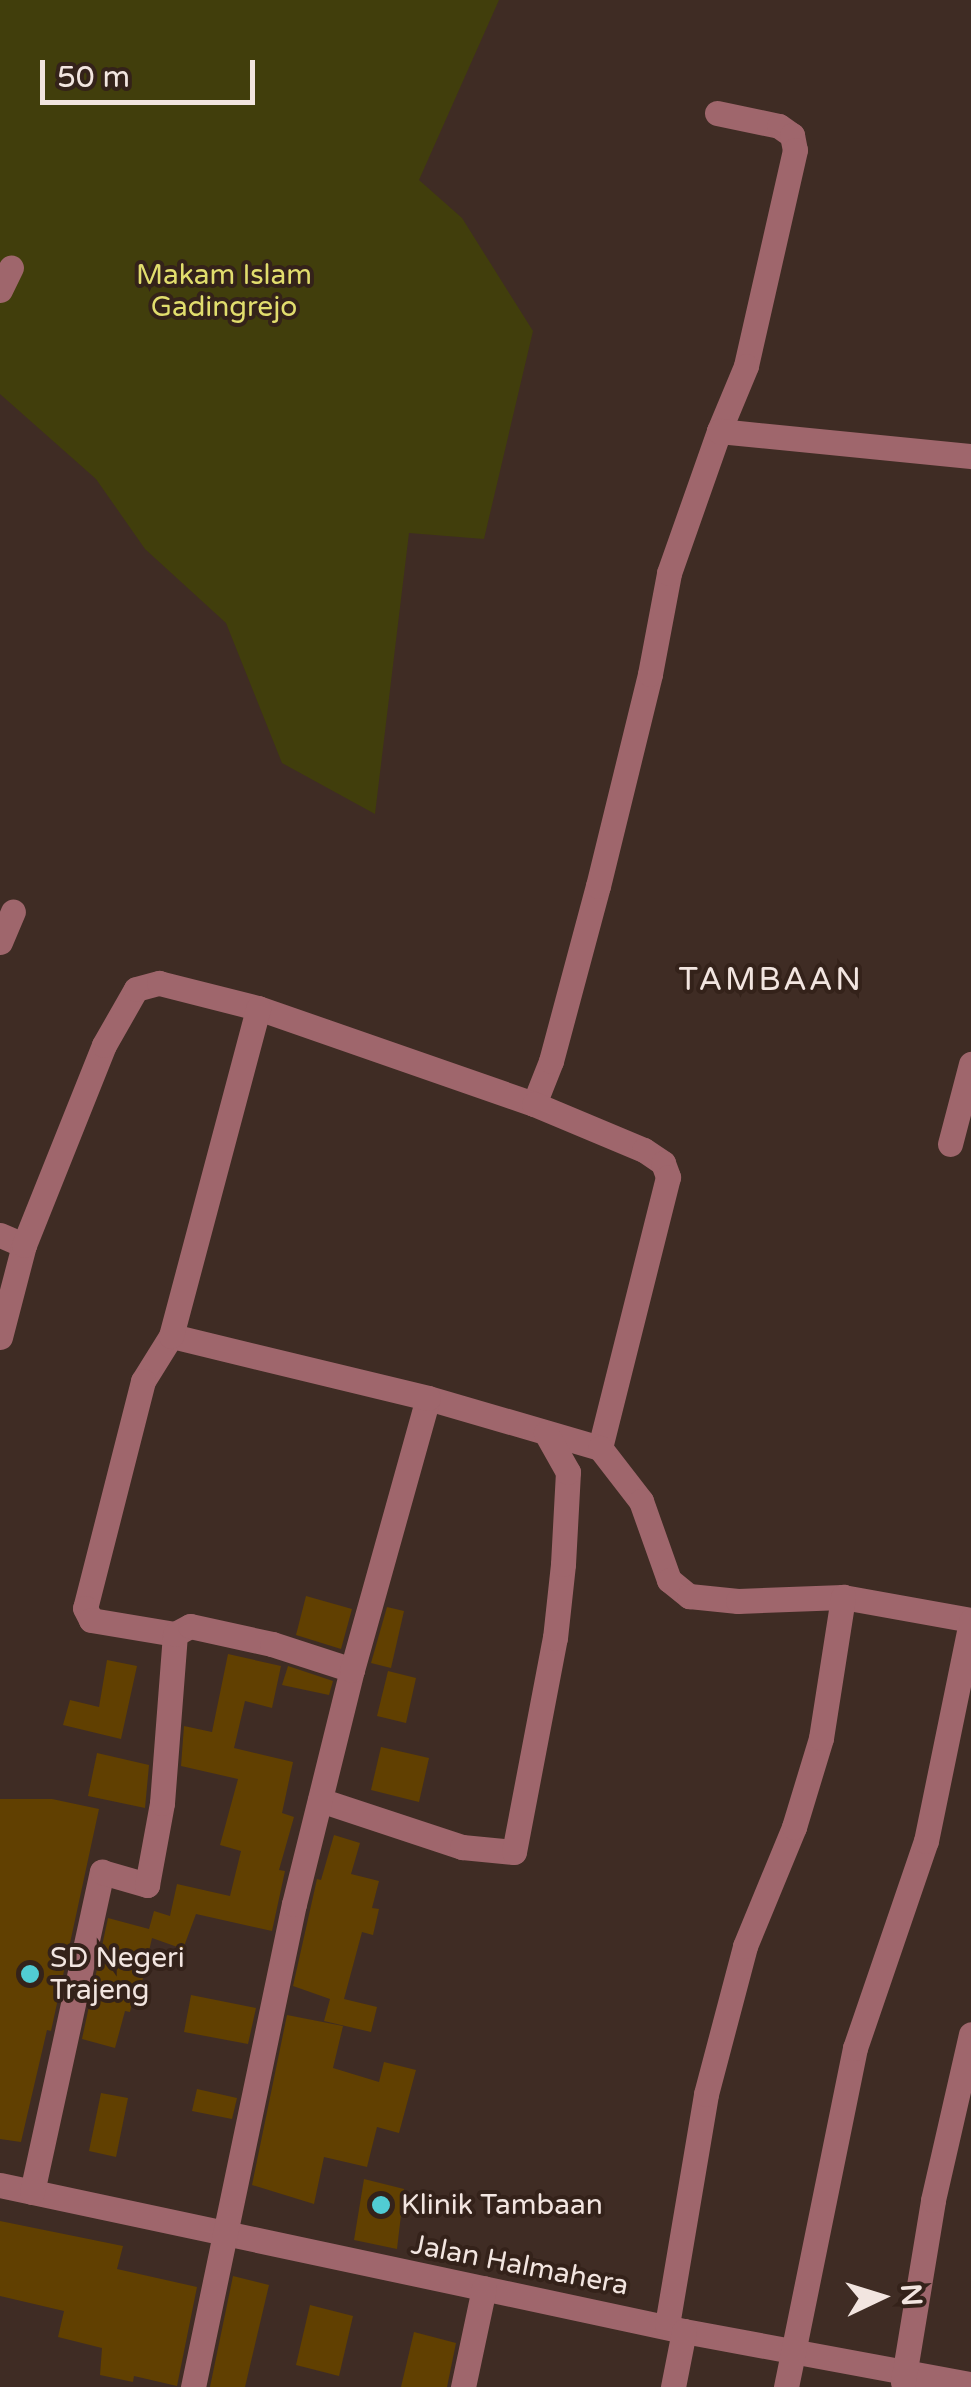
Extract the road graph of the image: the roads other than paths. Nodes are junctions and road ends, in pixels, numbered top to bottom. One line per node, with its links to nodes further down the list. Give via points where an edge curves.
1 (717, 113): 2 (street, via 779,126 792,135 796,150 746,366)
2 (720, 431): 3 (street); 8 (street, via 669,573 598,886)
3 (971, 456)
4 (13, 912): 5 (street)
5 (0, 942)
6 (258, 1008): 8 (street); 11 (street, via 159,983 136,989 104,1045); 12 (street)
7 (971, 1064): 9 (street)
8 (534, 1104): 16 (street, via 644,1150 663,1162 668,1178)
9 (950, 1144)
10 (0, 1234): 11 (street)
11 (24, 1245): 13 (street)
12 (171, 1336): 14 (street); 19 (street, via 143,1381 85,1608 91,1620)
13 (0, 1338)
14 (428, 1398): 15 (street); 20 (street)
15 (546, 1433): 16 (street); 21 (street, via 568,1472 563,1564 514,1852 462,1847)
16 (600, 1448): 17 (street, via 641,1500 669,1580 689,1596)
17 (843, 1596): 18 (street); 27 (street, via 821,1738 794,1828 745,1946 706,2094)
18 (971, 1620): 28 (street, via 926,1841 855,2048)
19 (175, 1634): 20 (street, via 190,1626); 24 (street, via 162,1804 148,1885 102,1872)
20 (352, 1670): 21 (street)
21 (320, 1800): 25 (street)
22 (971, 2034): 29 (street)
23 (0, 2184): 24 (street, Jalan Halmahera)
24 (32, 2192): 25 (street, Jalan Halmahera)
25 (223, 2232): 26 (street, Jalan Halmahera); 31 (street)
26 (484, 2288): 27 (street, Jalan Halmahera); 32 (street)
27 (675, 2328): 28 (street, Jalan Halmahera); 33 (street)
28 (795, 2352): 29 (street, Jalan Halmahera); 34 (street)
29 (904, 2379): 30 (street, Jalan Halmahera)
30 (971, 2384)
31 (193, 2387)
32 (464, 2387)
33 (673, 2387)
34 (786, 2387)

